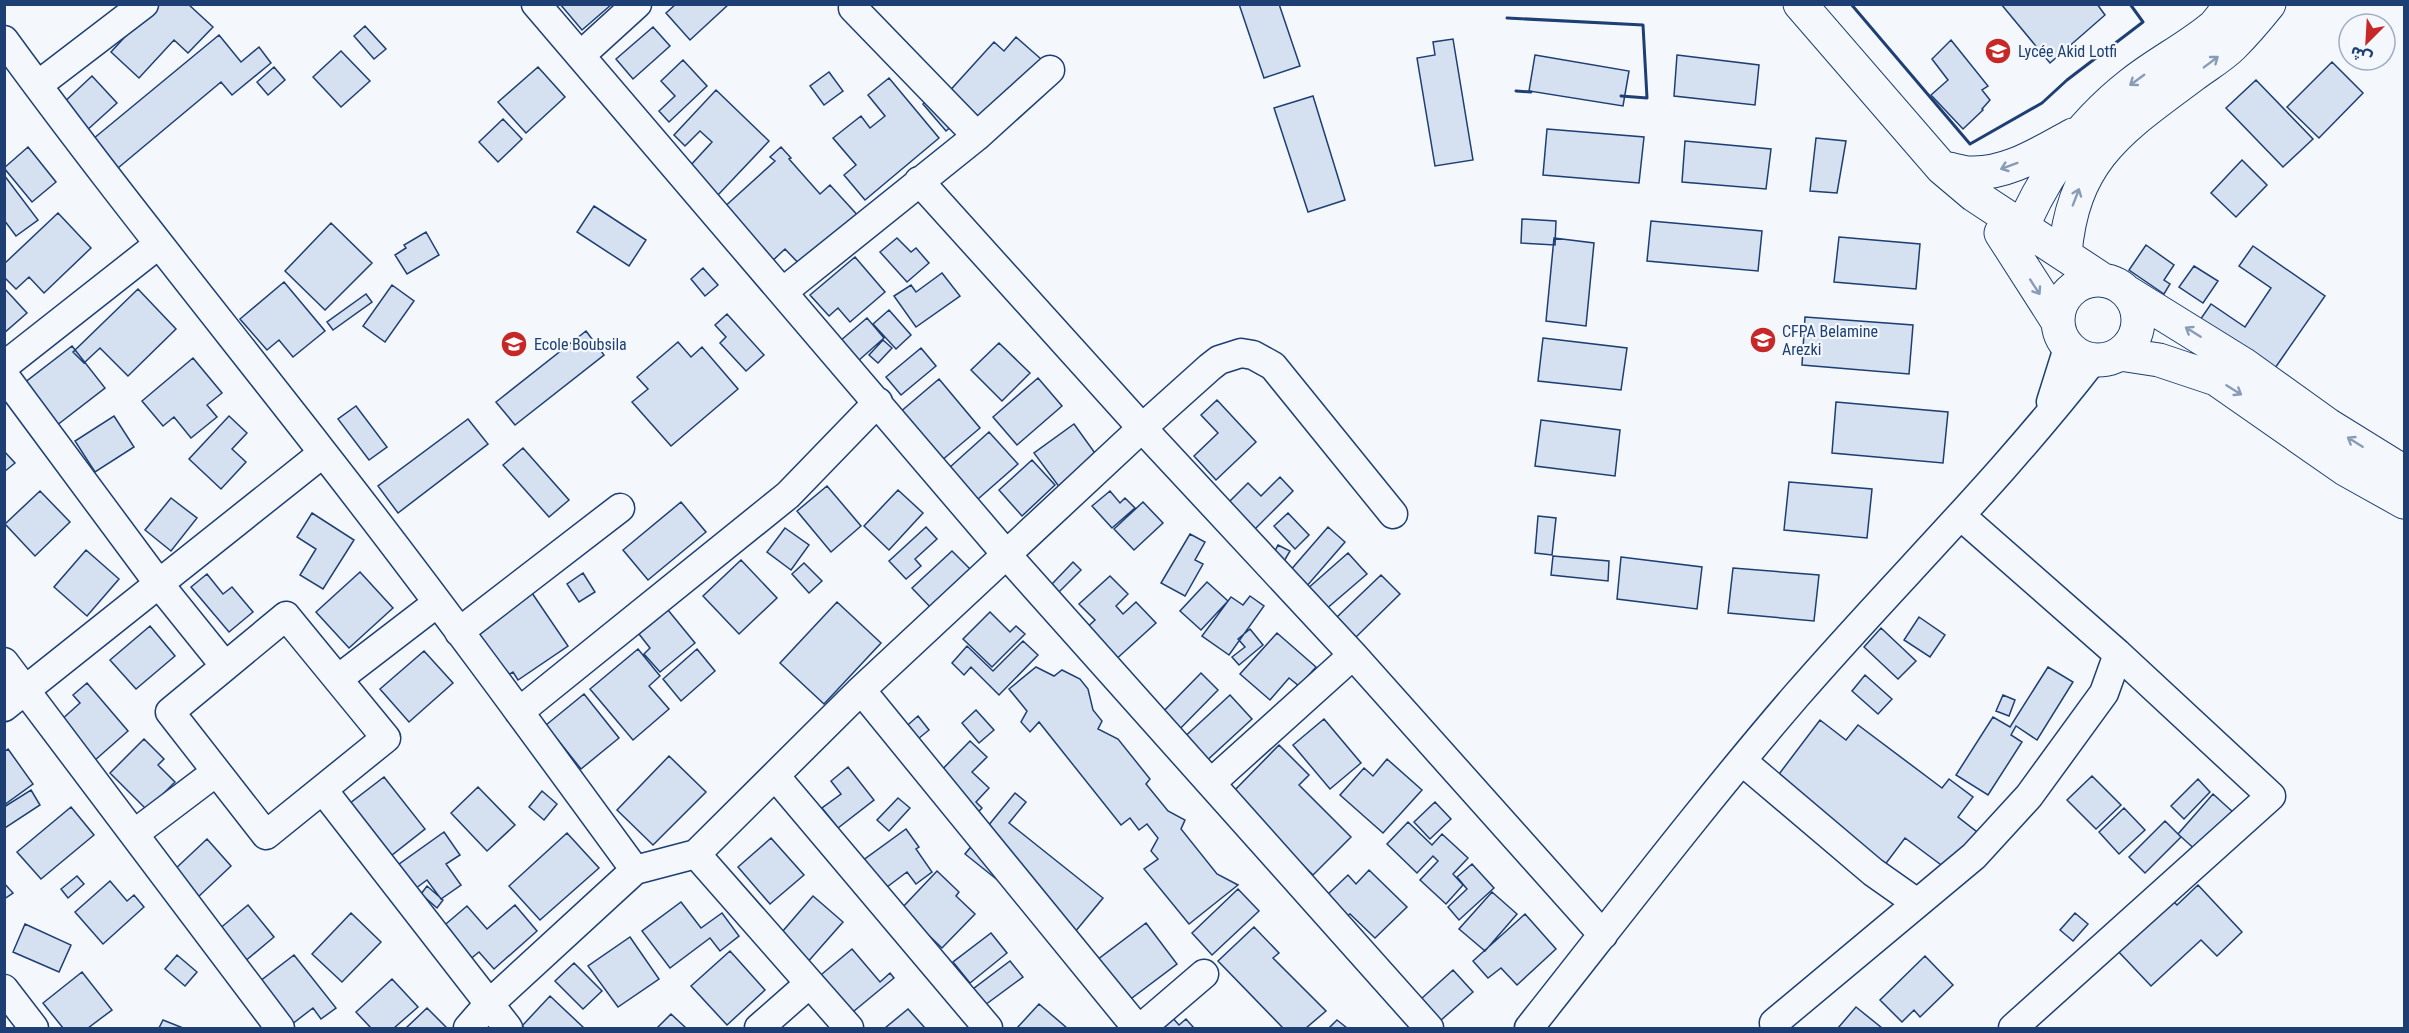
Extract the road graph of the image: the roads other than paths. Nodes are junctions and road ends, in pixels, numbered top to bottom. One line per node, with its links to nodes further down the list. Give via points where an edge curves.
1 (144, 4): 11 (street)
2 (536, 4): 9 (street)
3 (637, 4): 9 (street)
4 (1800, 4): 14 (main road)
5 (2231, 4): 12 (main road, one-way to 12, via 2215,25 2130,85)
6 (2269, 4): 18 (main road, one-way to 6, via 2076,195 2102,150 2128,124 2231,47)
7 (853, 8): 13 (street)
8 (4, 40): 11 (street)
9 (581, 55): 20 (street)
10 (1050, 70): 13 (street)
11 (38, 85): 17 (street)
12 (2080, 131): 14 (main road, one-way to 14, via 2028,159 1994,171 1968,173); 16 (main road, via 2055,166)
13 (977, 136): 15 (street)
14 (1942, 168): 16 (main road)
15 (919, 181): 20 (street); 25 (street)
16 (2018, 239): 18 (main road); 21 (main road, one-way to 21)
17 (159, 244): 22 (street); 26 (street)
18 (2065, 254): 19 (main road)
19 (2115, 286): 21 (main road, via 2134,304 2138,318 2130,344); 21 (main road, via 2089,281 2076,286 2059,308); 27 (main road, one-way to 19, via 2328,425 2243,364)
20 (784, 291): 24 (street)
21 (2085, 346): 28 (main road, one-way to 28, via 2159,360 2216,379 2345,469); 31 (street, via 2045,422)
22 (4, 366)
23 (4, 375): 33 (street)
24 (878, 402): 32 (street); 43 (street, via 788,495)
25 (1142, 428): 30 (street, via 1220,360 1241,353 1253,355 1273,366); 32 (street); 37 (street)
26 (323, 453): 33 (street); 34 (street)
27 (2404, 472)
28 (2404, 502)
29 (620, 508): 35 (street)
30 (1393, 514)
31 (1961, 516): 36 (street); 44 (street)
32 (1006, 554): 41 (street); 47 (street)
33 (159, 584): 39 (street); 42 (street)
34 (437, 603): 35 (street); 40 (street)
35 (459, 632): 43 (street)
36 (2118, 654): 52 (street, via 2104,693 2029,796 1974,856); 69 (street, via 2271,796)
37 (1353, 655): 47 (street); 53 (street)
38 (4, 662): 42 (street)
39 (225, 666): 40 (street, via 286,616); 45 (street, via 170,712)
40 (338, 679): 48 (street, via 386,738)
41 (861, 690): 46 (street); 66 (street)
42 (15, 699): 49 (street)
43 (519, 712): 51 (street)
44 (1742, 761): 52 (street, via 1873,872); 53 (street)
45 (216, 772): 48 (street, via 266,835); 49 (street)
46 (776, 777): 50 (street); 65 (street)
47 (1211, 783): 67 (street)
48 (323, 790): 57 (street)
49 (134, 834): 60 (street)
50 (696, 854): 51 (street); 55 (street)
51 (635, 870): 57 (street)
52 (1917, 903): 58 (street)
53 (1603, 935): 68 (street)
54 (1204, 974): 66 (street)
55 (810, 984): 63 (street); 64 (street)
56 (4, 989): 59 (street)
57 (489, 1005): 61 (street); 62 (street)
58 (1774, 1023)
59 (34, 1029)
60 (280, 1029)
61 (468, 1029)
62 (508, 1029)
63 (759, 1029)
64 (849, 1029)
65 (988, 1029)
66 (1139, 1029)
67 (1429, 1029)
68 (1529, 1029)
69 (2013, 1029)

